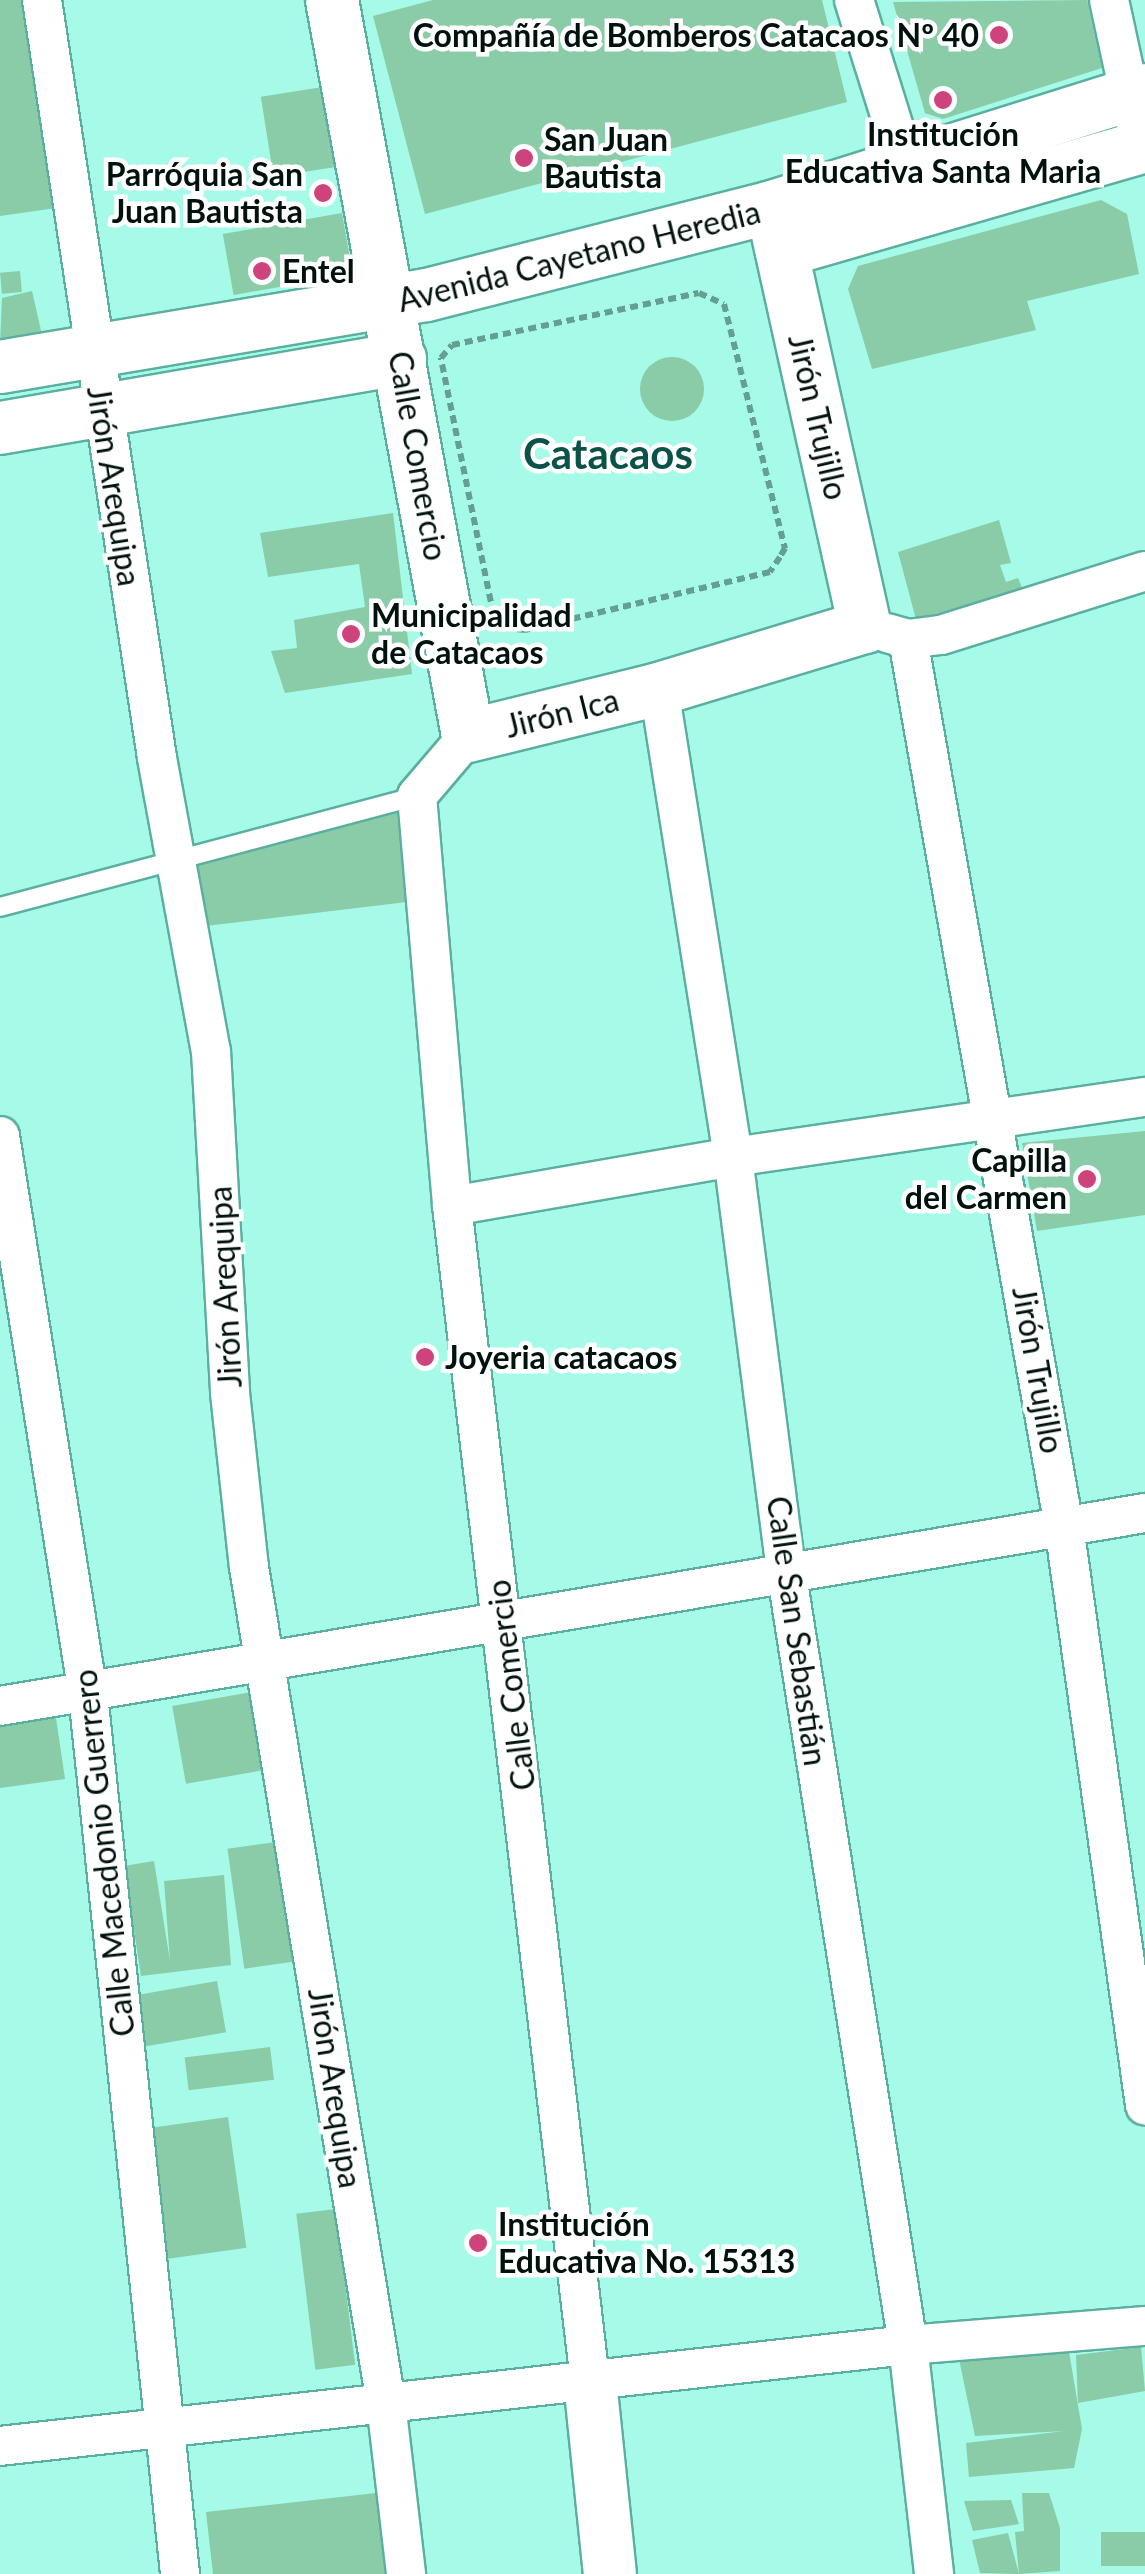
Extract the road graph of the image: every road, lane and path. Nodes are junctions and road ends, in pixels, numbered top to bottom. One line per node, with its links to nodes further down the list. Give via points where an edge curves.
1 (42, 0): 10 (street, Jirón Arequipa)
2 (332, 0): 9 (main road, Calle Comercio)
3 (854, 0): 7 (street)
4 (1109, 0): 5 (street)
5 (1136, 92): 6 (street); 7 (main road, Avenida Cayetano Heredia)
6 (1144, 154): 8 (main road, Avenida Cayetano Heredia)
7 (906, 166): 8 (main road, Avenida Cayetano Heredia)
8 (777, 229): 9 (main road, Avenida Cayetano Heredia); 17 (main road, Jirón Trujillo)
9 (390, 304): 10 (main road, Avenida Cayetano Heredia); 11 (main road, Calle Comercio)
10 (93, 350): 12 (main road, Avenida Cayetano Heredia); 13 (street, Jirón Arequipa)
11 (400, 359): 13 (main road, Avenida Cayetano Heredia); 19 (main road, Calle Comercio)
12 (0, 367)
13 (102, 412): 14 (main road, Avenida Cayetano Heredia); 21 (street, Jirón Arequipa)
14 (0, 428)
15 (1145, 571): 17 (street, Jirón Ica, via 941,635)
16 (770, 572): 16 (path, via 525,630 496,627 441,358 452,345 695,294 724,304 785,548)
17 (886, 633): 18 (main road, Jirón Ica); 24 (street, Jirón Trujillo)
18 (659, 689): 19 (main road, Jirón Ica); 26 (street, Calle San Sebastián)
19 (468, 736): 20 (street, Jirón Ica)
20 (416, 796): 21 (lane); 27 (street, Calle Comercio)
21 (177, 859): 22 (lane); 32 (street, Jirón Arequipa, via 211,1051 230,1393)
22 (0, 906)
23 (1145, 1098): 24 (street)
24 (994, 1118): 26 (street); 29 (street, Jirón Trujillo)
25 (0, 1136): 33 (street, Calle Macedonio Guerrero)
26 (733, 1157): 27 (street); 30 (street, Calle San Sebastián)
27 (452, 1206): 31 (street, Calle Comercio)
28 (1145, 1513): 29 (street)
29 (1064, 1526): 30 (street); 35 (street, Jirón Trujillo)
30 (787, 1576): 31 (street); 37 (street, Calle San Sebastián)
31 (504, 1624): 32 (street); 38 (street, Calle Comercio)
32 (266, 1665): 33 (street); 39 (street, Jirón Arequipa)
33 (88, 1694): 34 (street); 40 (street, Calle Macedonio Guerrero)
34 (0, 1706)
35 (1145, 2105)
36 (1145, 2326): 37 (street)
37 (908, 2345): 38 (street); 45 (street, Calle San Sebastián)
38 (590, 2381): 39 (street); 44 (main road, Calle Comercio)
39 (386, 2403): 40 (street); 43 (street, Jirón Arequipa)
40 (167, 2425): 41 (street); 42 (street, Calle Macedonio Guerrero)
41 (0, 2446)
42 (180, 2574)
43 (406, 2574)
44 (610, 2574)
45 (934, 2574)

